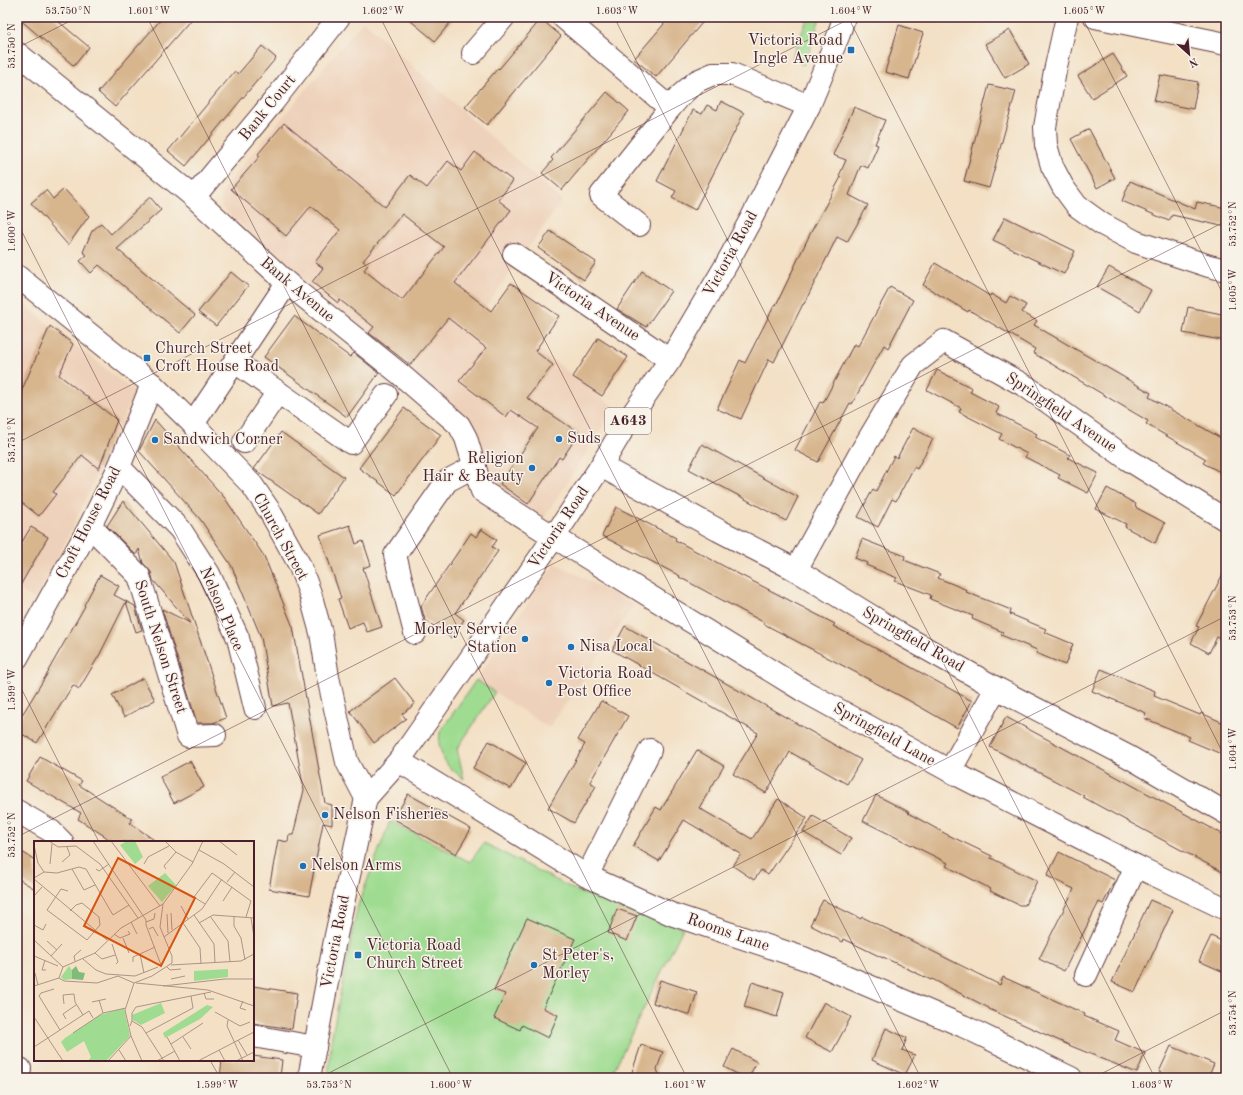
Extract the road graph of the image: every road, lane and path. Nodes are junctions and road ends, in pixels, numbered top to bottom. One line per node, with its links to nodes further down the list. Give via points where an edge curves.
1 (339, 17): 12 (street, Bank Court)
2 (504, 17): 9 (street)
3 (562, 17): 11 (street)
4 (844, 17): 10 (street, Victoria Road / A643)
5 (1067, 17): 15 (street, via 1044,127 1052,166 1063,186 1077,206 1102,224 1136,242)
6 (1095, 17): 7 (street)
7 (1226, 44)
8 (17, 53): 12 (street, Bank Avenue)
9 (473, 53)
10 (809, 106): 11 (street, via 732,74 714,74 697,81); 18 (street, Victoria Road / A643, via 730,258)
11 (670, 108): 13 (street, via 600,195)
12 (194, 197): 17 (street, Bank Avenue)
13 (639, 225)
14 (514, 254): 18 (street, Victoria Avenue)
15 (1226, 270)
16 (17, 276): 20 (street, Church Street)
17 (287, 283): 19 (street); 25 (street, Bank Avenue, via 459,425)
18 (670, 360): 26 (street, Victoria Road / A643, via 629,419)
19 (235, 362): 21 (street); 23 (street)
20 (152, 384): 23 (street, Church Street); 27 (street, Croft House Road)
21 (278, 392): 22 (street, via 351,444); 24 (street)
22 (386, 395)
23 (193, 424): 40 (street, Church Street, via 252,485 299,564 321,633 347,762)
24 (244, 442)
25 (475, 466): 30 (street, Bank Avenue, via 482,491); 32 (street, via 447,481 395,555)
26 (601, 466): 30 (street, Victoria Road / A643); 31 (street, Springfield Road)
27 (119, 467): 29 (street, Croft House Road); 35 (street, Nelson Place, via 180,529 209,574 238,638)
28 (1226, 520): 31 (street, Springfield Avenue, via 1129,460 1027,386 944,341 913,365 858,457)
29 (90, 526): 33 (street, Croft House Road); 36 (street, South Nelson Street, via 139,576 188,736)
30 (554, 538): 38 (street, Victoria Road / A643); 39 (street, Springfield Lane, via 802,690)
31 (796, 570): 34 (street, Springfield Road, via 902,635)
32 (415, 634)
33 (17, 658)
34 (996, 688): 39 (street); 42 (street, Springfield Road, via 1130,757)
35 (255, 708)
36 (215, 735)
37 (650, 750): 45 (street)
38 (399, 761): 40 (street, Victoria Road / A643); 45 (street, Rooms Lane)
39 (950, 771): 44 (street, Springfield Lane)
40 (366, 798): 49 (street, Victoria Road / A643, via 336,935)
41 (17, 811): 43 (street, via 51,831)
42 (1226, 813)
43 (61, 841)
44 (1136, 866): 46 (street, Springfield Lane); 47 (street)
45 (587, 876): 51 (street, Rooms Lane, via 671,914 813,962 963,1026)
46 (1226, 909)
47 (1086, 975)
48 (254, 1036): 49 (street)
49 (316, 1047): 50 (street, Victoria Road / A643)
50 (309, 1078)
51 (1071, 1078)

